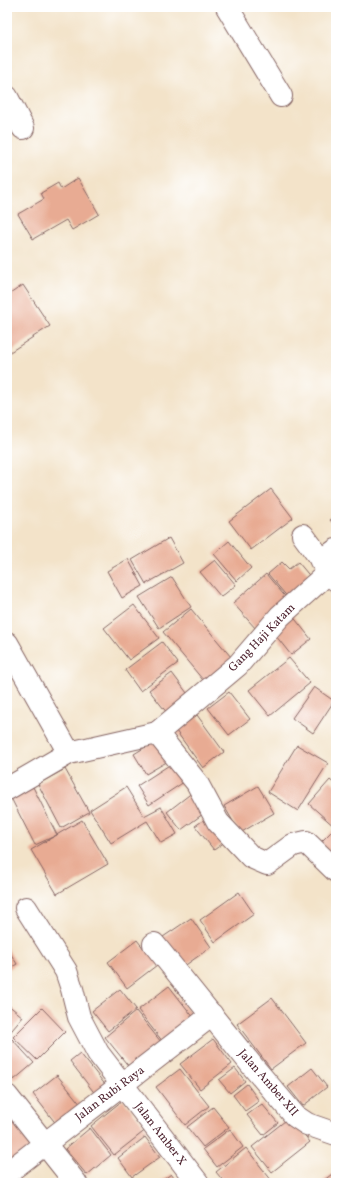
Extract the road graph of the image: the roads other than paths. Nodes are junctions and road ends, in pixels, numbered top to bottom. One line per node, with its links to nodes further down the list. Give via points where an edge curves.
1 (227, 7): 2 (street)
2 (281, 96)
3 (7, 97): 4 (street)
4 (23, 128)
5 (303, 535): 6 (street, Gang Haji Katam)
6 (331, 566): 8 (street, Gang Haji Katam, via 280,616 238,665)
7 (7, 643): 9 (street)
8 (157, 733): 9 (street); 11 (street, via 197,783 218,822 251,857 267,864 293,845 306,842)
9 (69, 753): 10 (street)
10 (7, 789)
11 (336, 871)
12 (26, 908): 15 (street, Jalan Amber X, via 66,971 79,1017 98,1053)
13 (154, 944): 14 (street, Jalan Amber XII)
14 (212, 1015): 15 (street, Jalan Rubi Raya); 17 (street, Jalan Amber XII, via 295,1116 307,1124)
15 (122, 1085): 18 (street, Jalan Rubi Raya); 21 (street, Jalan Amber X)
16 (7, 1096): 18 (street)
17 (336, 1134)
18 (44, 1144): 19 (street, Jalan Rubi Raya); 20 (street)
19 (7, 1173)
20 (76, 1183)
21 (198, 1183)

